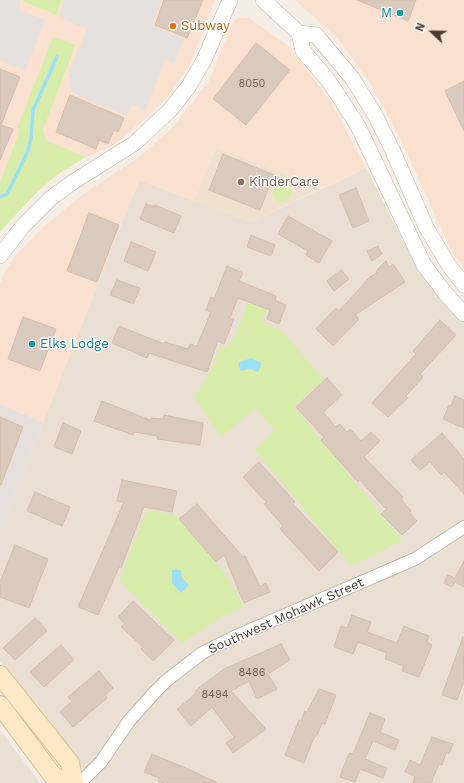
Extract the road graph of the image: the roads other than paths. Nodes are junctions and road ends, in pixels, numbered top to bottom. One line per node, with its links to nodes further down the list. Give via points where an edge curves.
1 (230, 0): 4 (street, via 204,60 189,86 170,110 136,143 52,198 22,227)
2 (264, 0): 3 (street)
3 (299, 33): 5 (street, via 316,36 360,89 392,149 426,227); 6 (street, via 302,51 328,80 358,126 424,265)
4 (0, 256)
5 (464, 285)
6 (464, 314)
7 (464, 527): 12 (street, Southwest Mohawk Street, via 410,561 202,653 152,694 129,721 101,762)
8 (0, 675): 11 (main road, via 70,763)
9 (0, 705): 10 (main road, via 53,776)
10 (66, 783)
11 (74, 783)
12 (80, 783)

